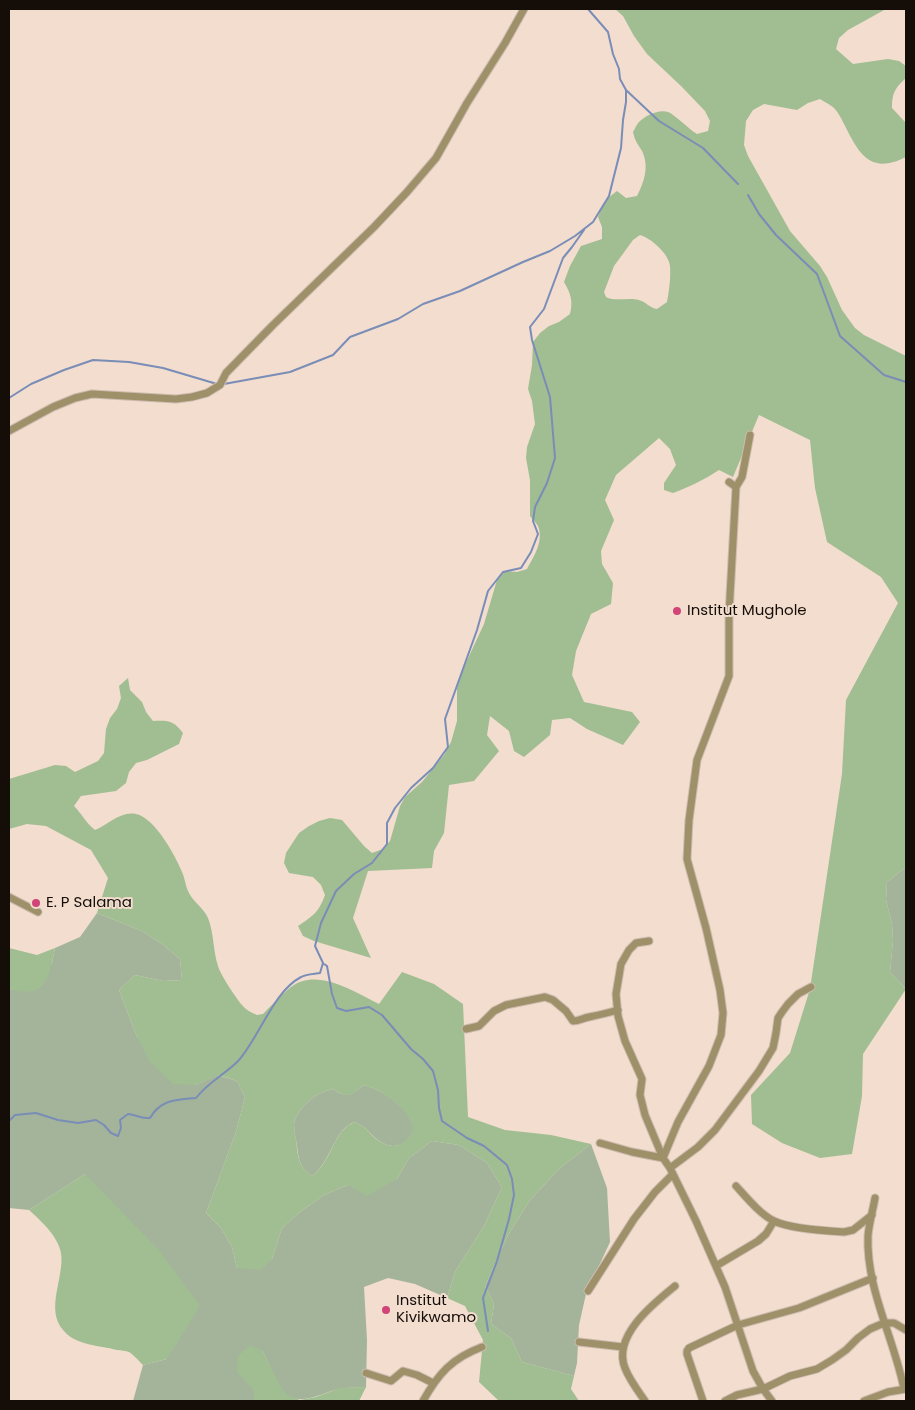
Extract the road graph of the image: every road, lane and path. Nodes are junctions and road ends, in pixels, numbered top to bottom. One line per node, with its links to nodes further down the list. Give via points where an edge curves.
1 (524, 9): 2 (street, via 436,158 374,227 226,373 220,385 192,398 92,394 53,407)
2 (9, 431)
3 (750, 434): 5 (street, via 742,477)
4 (729, 482): 5 (street)
5 (736, 487): 13 (street, via 728,676 697,760 687,859 720,990 721,1035)
6 (9, 897): 7 (street)
7 (38, 912)
8 (649, 941): 10 (street, via 636,943 621,964 616,994)
9 (811, 987): 14 (street, via 798,994 782,1012 773,1048 715,1130)
10 (618, 1010): 11 (street, via 573,1022 566,1011 545,997 506,1005 494,1011 479,1026); 13 (street, via 624,1041 642,1078 640,1095 645,1115)
11 (466, 1029)
12 (600, 1143): 13 (street)
13 (663, 1158): 14 (street)
14 (671, 1171): 19 (street); 22 (street, via 634,1219)
15 (736, 1186): 18 (street)
16 (875, 1198): 17 (street)
17 (872, 1215): 18 (street, via 853,1230 844,1232); 20 (street, via 868,1235)
18 (774, 1221): 19 (street, via 758,1242)
19 (716, 1266): 24 (street)
20 (873, 1278): 23 (street); 24 (street, via 799,1308)
21 (676, 1286): 28 (street, via 640,1319)
22 (588, 1291)
23 (884, 1323): 25 (street, via 894,1323); 31 (street, via 870,1329 817,1369 790,1376); 32 (street)
24 (738, 1325): 31 (street); 35 (street, via 687,1351)
25 (906, 1330)
26 (579, 1342): 28 (street)
27 (482, 1347): 30 (street, via 465,1354)
28 (623, 1347): 34 (street, via 624,1368)
29 (366, 1373): 30 (street, via 391,1381 403,1371)
30 (433, 1384): 33 (street)
31 (763, 1389): 36 (street); 37 (street)
32 (905, 1389): 38 (street)
33 (423, 1401)
34 (645, 1401)
35 (703, 1401)
36 (725, 1401)
37 (772, 1401)
38 (864, 1401)

